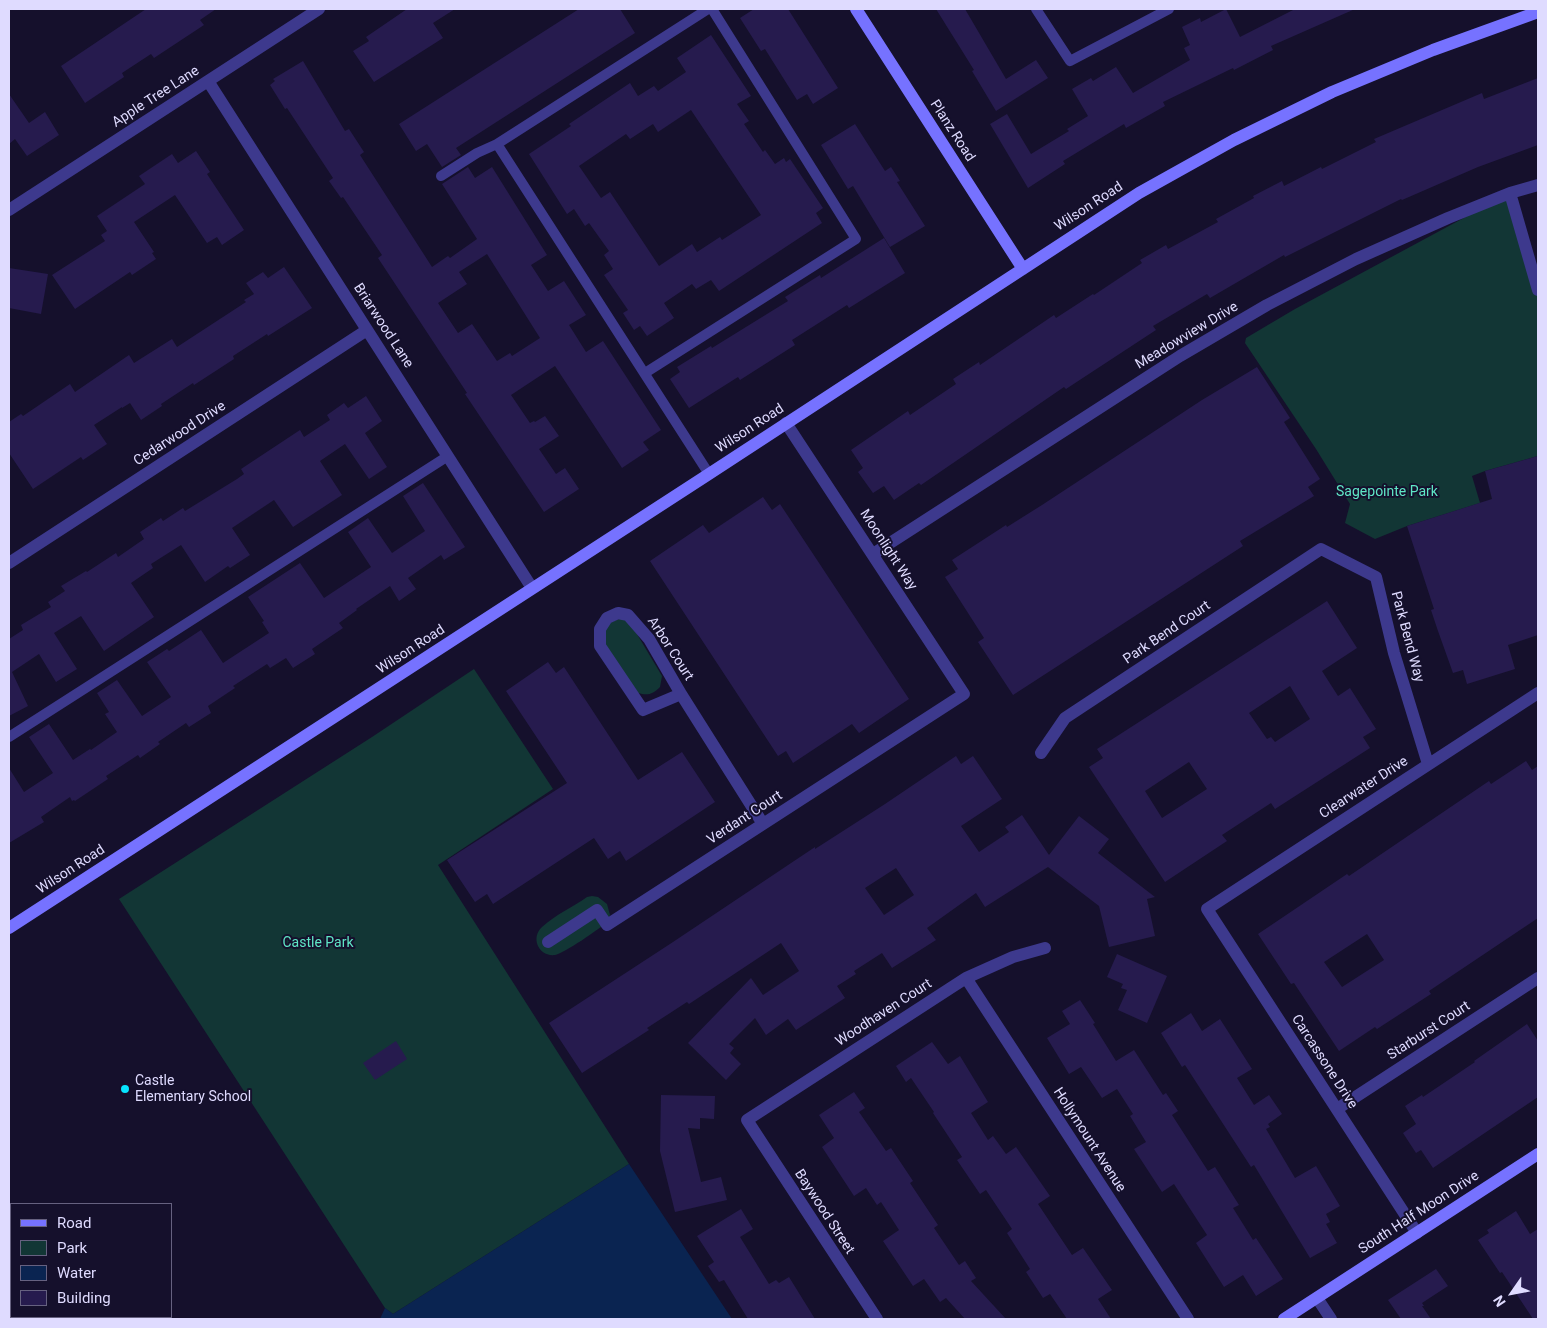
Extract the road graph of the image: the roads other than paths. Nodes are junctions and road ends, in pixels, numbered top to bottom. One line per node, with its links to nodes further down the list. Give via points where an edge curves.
1 (318, 9): 7 (street, Apple Tree Lane)
2 (710, 9): 8 (lane); 16 (lane, via 856,239)
3 (856, 9): 13 (street, Planz Road)
4 (1036, 9): 5 (lane, via 1070,61)
5 (1169, 9)
6 (1538, 12): 13 (street, Wilson Road, via 1433,50 1332,92 1234,140 1139,193)
7 (208, 81): 12 (street, Apple Tree Lane); 15 (street, Briarwood Lane)
8 (497, 144): 9 (lane); 16 (lane)
9 (442, 176)
10 (1538, 185): 11 (street, Meadowview Drive)
11 (1510, 193): 14 (street); 21 (street, Meadowview Drive, via 1364,256 1266,305 1180,356)
12 (9, 210)
13 (1023, 269): 17 (street, Wilson Road)
14 (1538, 290)
15 (367, 330): 18 (street, Briarwood Lane); 22 (street, Cedarwood Drive)
16 (645, 373): 19 (lane)
17 (786, 423): 19 (street, Wilson Road); 21 (street, Moonlight Way)
18 (448, 456): 23 (street, Briarwood Lane); 27 (lane)
19 (709, 474): 23 (street, Wilson Road)
20 (1321, 548): 28 (street, Park Bend Court, via 1065,718); 29 (street, Park Bend Way, via 1376,578 1394,653)
21 (873, 554): 26 (street, Moonlight Way)
22 (9, 563)
23 (532, 588): 32 (street, Wilson Road)
24 (1538, 693): 29 (street, Clearwater Drive)
25 (681, 694): 25 (street, Arbor Court, via 643,710 600,646 600,629 607,618 628,615 649,638); 30 (street, Arbor Court)
26 (964, 694): 30 (street, Verdant Court)
27 (9, 736)
28 (1041, 753)
29 (1428, 764): 31 (street, Clearwater Drive)
30 (763, 824): 33 (street, Verdant Court, via 607,925 597,910)
31 (1206, 908): 37 (street, Carcassone Drive)
32 (9, 928)
33 (548, 942)
34 (1045, 948): 35 (street, Woodhaven Court, via 1013,957)
35 (966, 978): 38 (street, Woodhaven Court); 43 (street, Hollymount Avenue)
36 (1538, 978): 37 (street, Starburst Court)
37 (1337, 1109): 40 (street, Carcassone Drive)
38 (747, 1120): 42 (street, Baywood Street)
39 (1538, 1154): 40 (street, South Half Moon Drive)
40 (1417, 1233): 41 (street, South Half Moon Drive)
41 (1317, 1298): 44 (street, South Half Moon Drive); 45 (street)
42 (877, 1319)
43 (1188, 1319)
44 (1284, 1319)
45 (1330, 1319)

